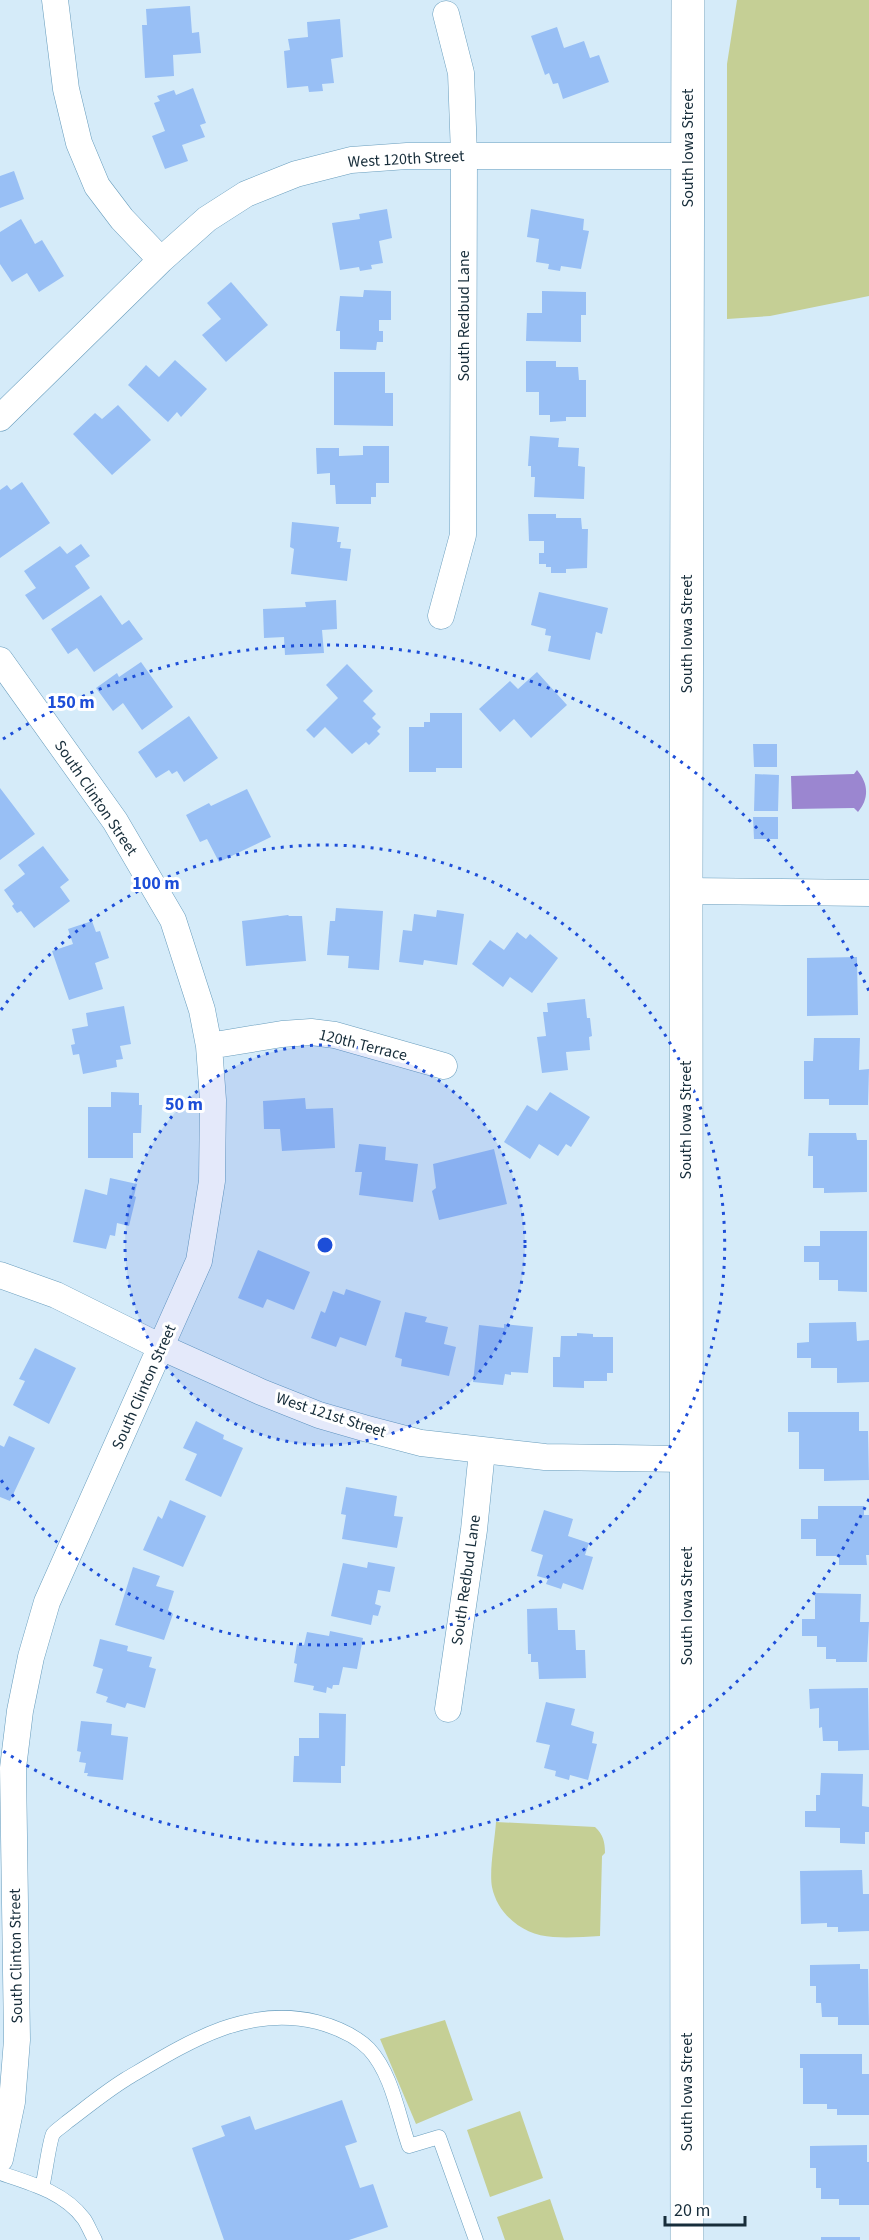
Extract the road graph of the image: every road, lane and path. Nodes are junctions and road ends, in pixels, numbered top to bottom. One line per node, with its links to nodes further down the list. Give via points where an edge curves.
1 (55, 0): 6 (street, via 66,89 97,186)
2 (688, 0): 5 (street, South Iowa Street)
3 (446, 14): 4 (street, South Redbud Lane, via 461,73)
4 (464, 155): 5 (street, West 120th Street); 6 (street, West 120th Street, via 351,160 296,174 246,194 207,219); 8 (street, South Redbud Lane, via 463,535)
5 (688, 156): 10 (street, South Iowa Street)
6 (161, 260): 7 (street, West 120th Street)
7 (0, 418)
8 (441, 616)
9 (0, 660): 12 (street, South Clinton Street, via 114,821 173,920)
10 (686, 891): 11 (street); 17 (street, South Iowa Street)
11 (869, 893)
12 (210, 1046): 13 (street, 120th Terrace, via 311,1032 335,1035); 15 (street, South Clinton Street, via 212,1181 207,1222 200,1261)
13 (444, 1066)
14 (0, 1275): 15 (street, West 121st Street, via 56,1295)
15 (161, 1347): 16 (street, West 121st Street, via 319,1415 421,1443); 19 (street, South Clinton Street, via 47,1602 20,1711 13,1768 17,2040 12,2102)
16 (482, 1451): 17 (street, West 121st Street, via 545,1457); 18 (street, South Redbud Lane)
17 (687, 1459): 24 (street, South Iowa Street)
18 (448, 1709)
19 (0, 2158)
20 (0, 2173): 21 (lane)
21 (42, 2188): 22 (lane, via 72,2207); 23 (lane, via 53,2134 105,2092 221,2029 272,2016 301,2018 330,2025 369,2049 384,2071 409,2146 439,2137)
22 (95, 2240)
23 (476, 2240)
24 (687, 2240)

